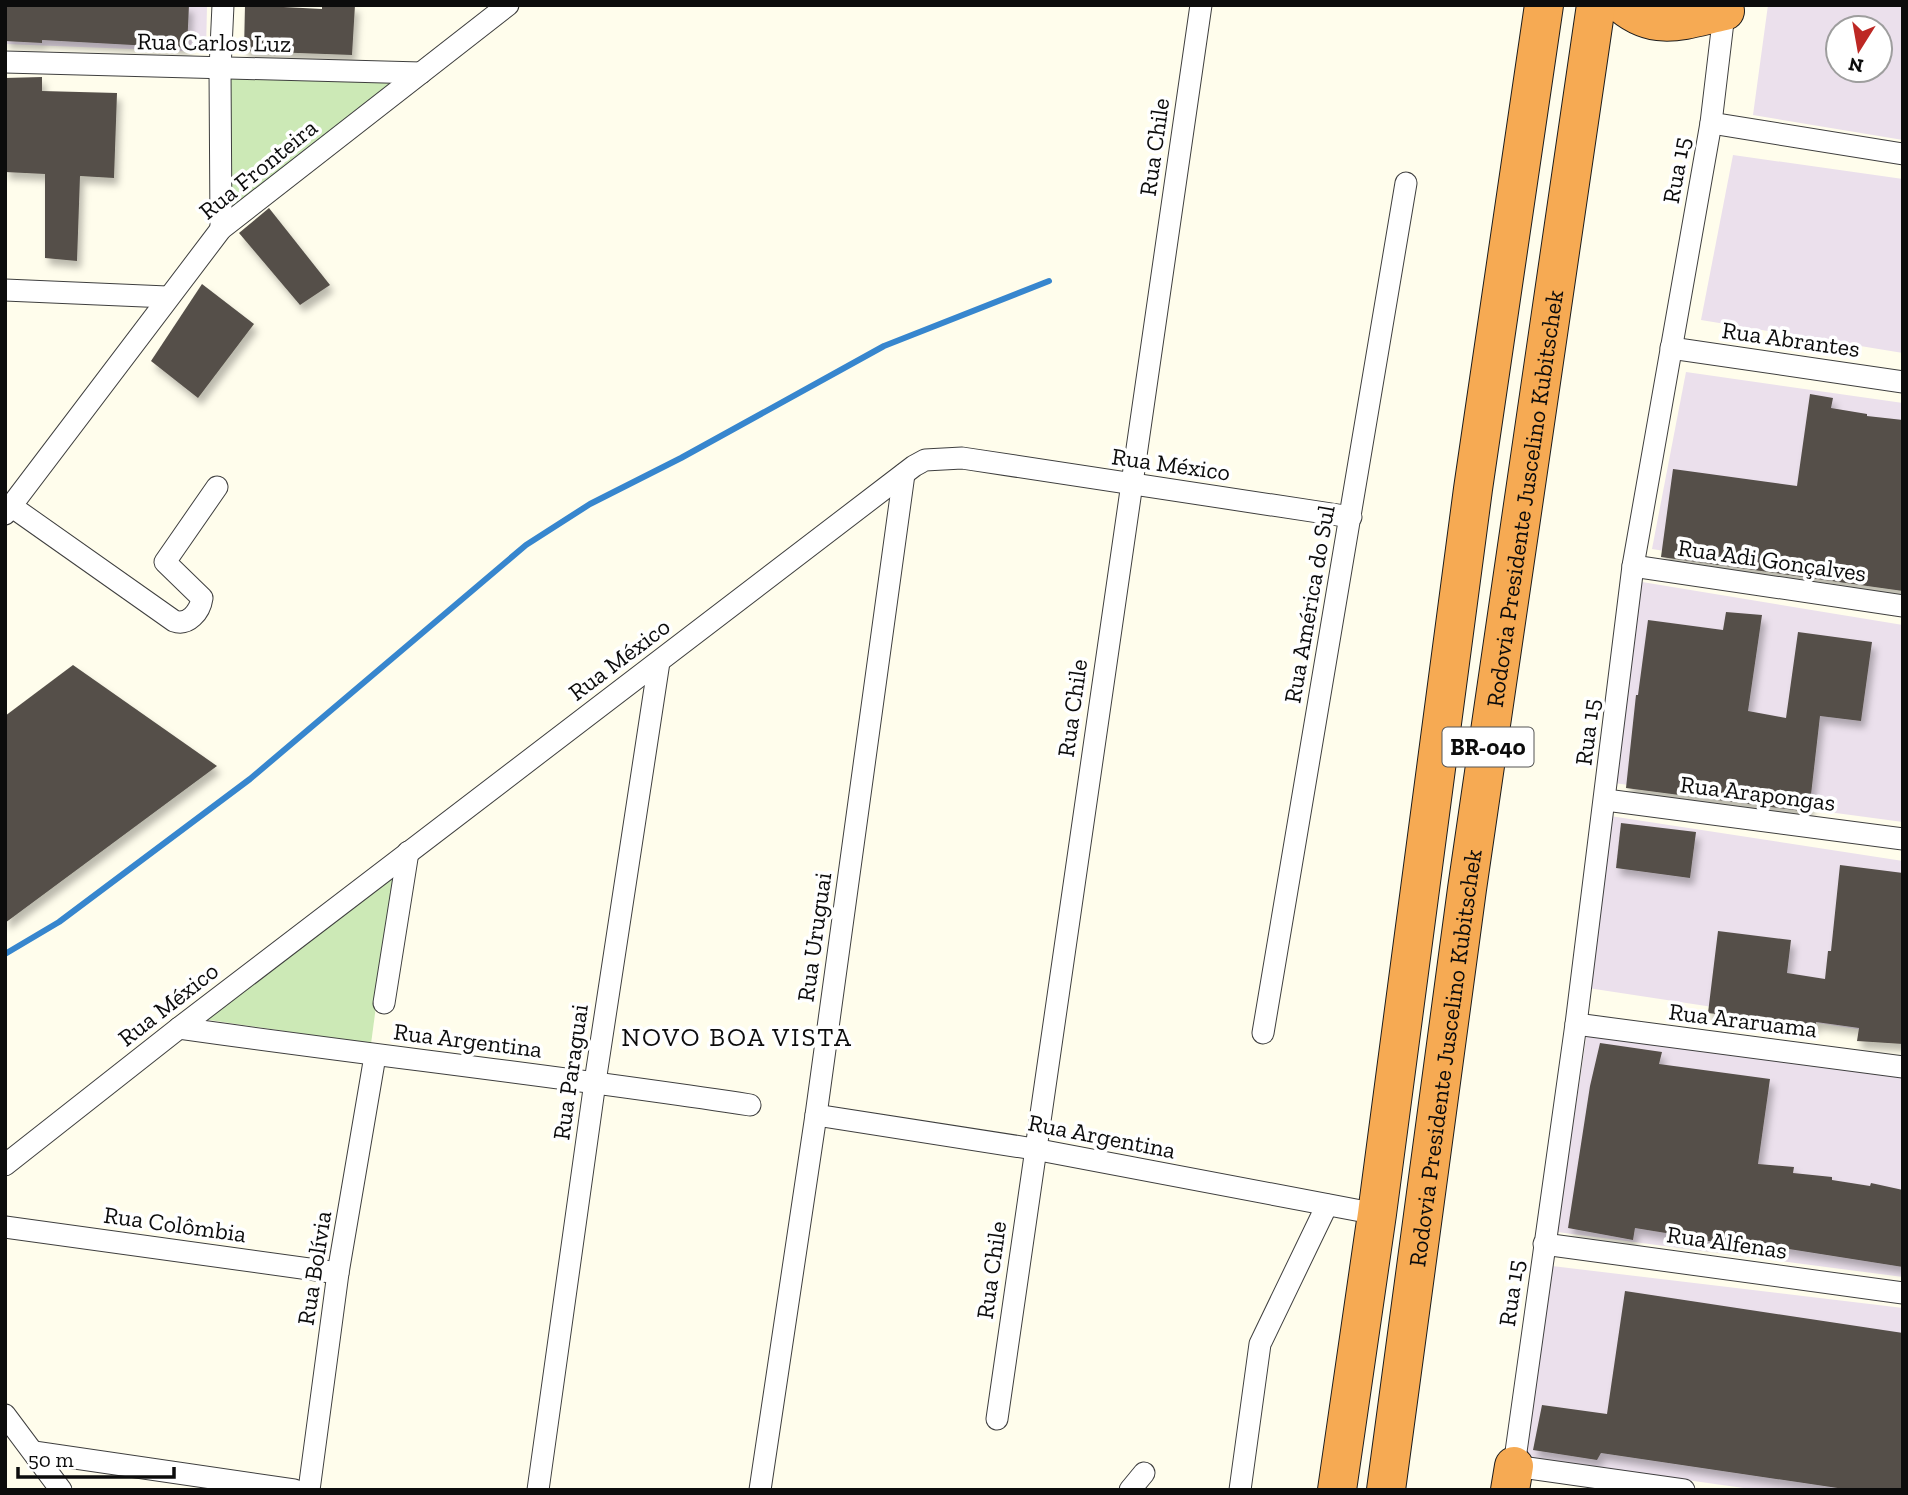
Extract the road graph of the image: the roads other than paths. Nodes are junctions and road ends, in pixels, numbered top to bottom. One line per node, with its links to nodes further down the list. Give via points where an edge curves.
1 (223, 5): 9 (street)
2 (508, 5): 10 (street, Rua Fronteira)
3 (1200, 5): 20 (street, Rua Chile)
4 (1544, 5): 42 (highway, Rodovia Presidente Juscelino Kubitschek / BR-040, via 1473,489)
5 (1596, 5): 60 (highway, Rodovia Presidente Juscelino Kubitschek / BR-040, via 1463,915)
6 (1623, 5): 7 (highway, via 1636,16 1658,23)
7 (1725, 8): 11 (street, Rua 15)
8 (5, 62): 9 (street, Rua Carlos Luz)
9 (220, 69): 10 (street, Rua Carlos Luz); 14 (street)
10 (421, 73): 14 (street, Rua Fronteira)
11 (1711, 123): 12 (street); 17 (street, Rua 15)
12 (1903, 154)
13 (1406, 183): 23 (street, Rua América do Sul)
14 (221, 229): 16 (street, Rua Fronteira)
15 (5, 290): 16 (street)
16 (167, 297): 22 (street, Rua Fronteira)
17 (1671, 348): 18 (street, Rua Abrantes); 24 (street, Rua 15)
18 (1903, 382)
19 (904, 474): 20 (street, Rua México, via 925,460 962,458); 26 (street, Rua México); 38 (street, Rua Uruguai)
20 (1131, 485): 23 (street, Rua México); 39 (street, Rua Chile)
21 (217, 487): 22 (street, via 165,562 202,598 189,621 183,623)
22 (7, 509)
23 (1351, 517): 33 (street, Rua América do Sul)
24 (1633, 566): 25 (street, Rua Adi Gonçalves); 27 (street, Rua 15)
25 (1903, 606)
26 (659, 662): 29 (street, Rua México); 36 (street, Rua Paraguai)
27 (1606, 800): 28 (street, Rua Arapongas); 31 (street, Rua 15)
28 (1903, 839)
29 (408, 852): 30 (street); 32 (street, Rua México)
30 (384, 1003)
31 (1576, 1024): 35 (street, Rua Araruama); 44 (street, Rua 15)
32 (179, 1028): 34 (street, Rua Argentina); 40 (street, Rua México)
33 (1263, 1033)
34 (375, 1056): 36 (street, Rua Argentina); 45 (street, Rua Bolívia)
35 (1903, 1067)
36 (595, 1082): 37 (street, Rua Argentina); 55 (street, Rua Paraguai)
37 (750, 1105)
38 (816, 1115): 39 (street, Rua Argentina); 56 (street, Rua Uruguai)
39 (1034, 1149): 41 (street, Rua Argentina); 48 (street, Rua Chile)
40 (5, 1165)
41 (1327, 1205): 42 (street, Rua Argentina); 58 (street, via 1260,1343)
42 (1377, 1214): 59 (highway, Rodovia Presidente Juscelino Kubitschek / BR-040)
43 (5, 1227): 45 (street, Rua Colômbia)
44 (1544, 1244): 46 (street, Rua Alfenas); 51 (street, Rua 15)
45 (338, 1273): 54 (street, Rua Bolívia)
46 (1903, 1293)
47 (5, 1415): 49 (street)
48 (996, 1419)
49 (34, 1452): 52 (street); 53 (street)
50 (1144, 1473): 57 (street)
51 (1512, 1478): 61 (street)
52 (61, 1490)
53 (295, 1490)
54 (309, 1490)
55 (538, 1490)
56 (760, 1490)
57 (1130, 1490)
58 (1240, 1490)
59 (1337, 1490)
60 (1386, 1490)
61 (1684, 1490)

